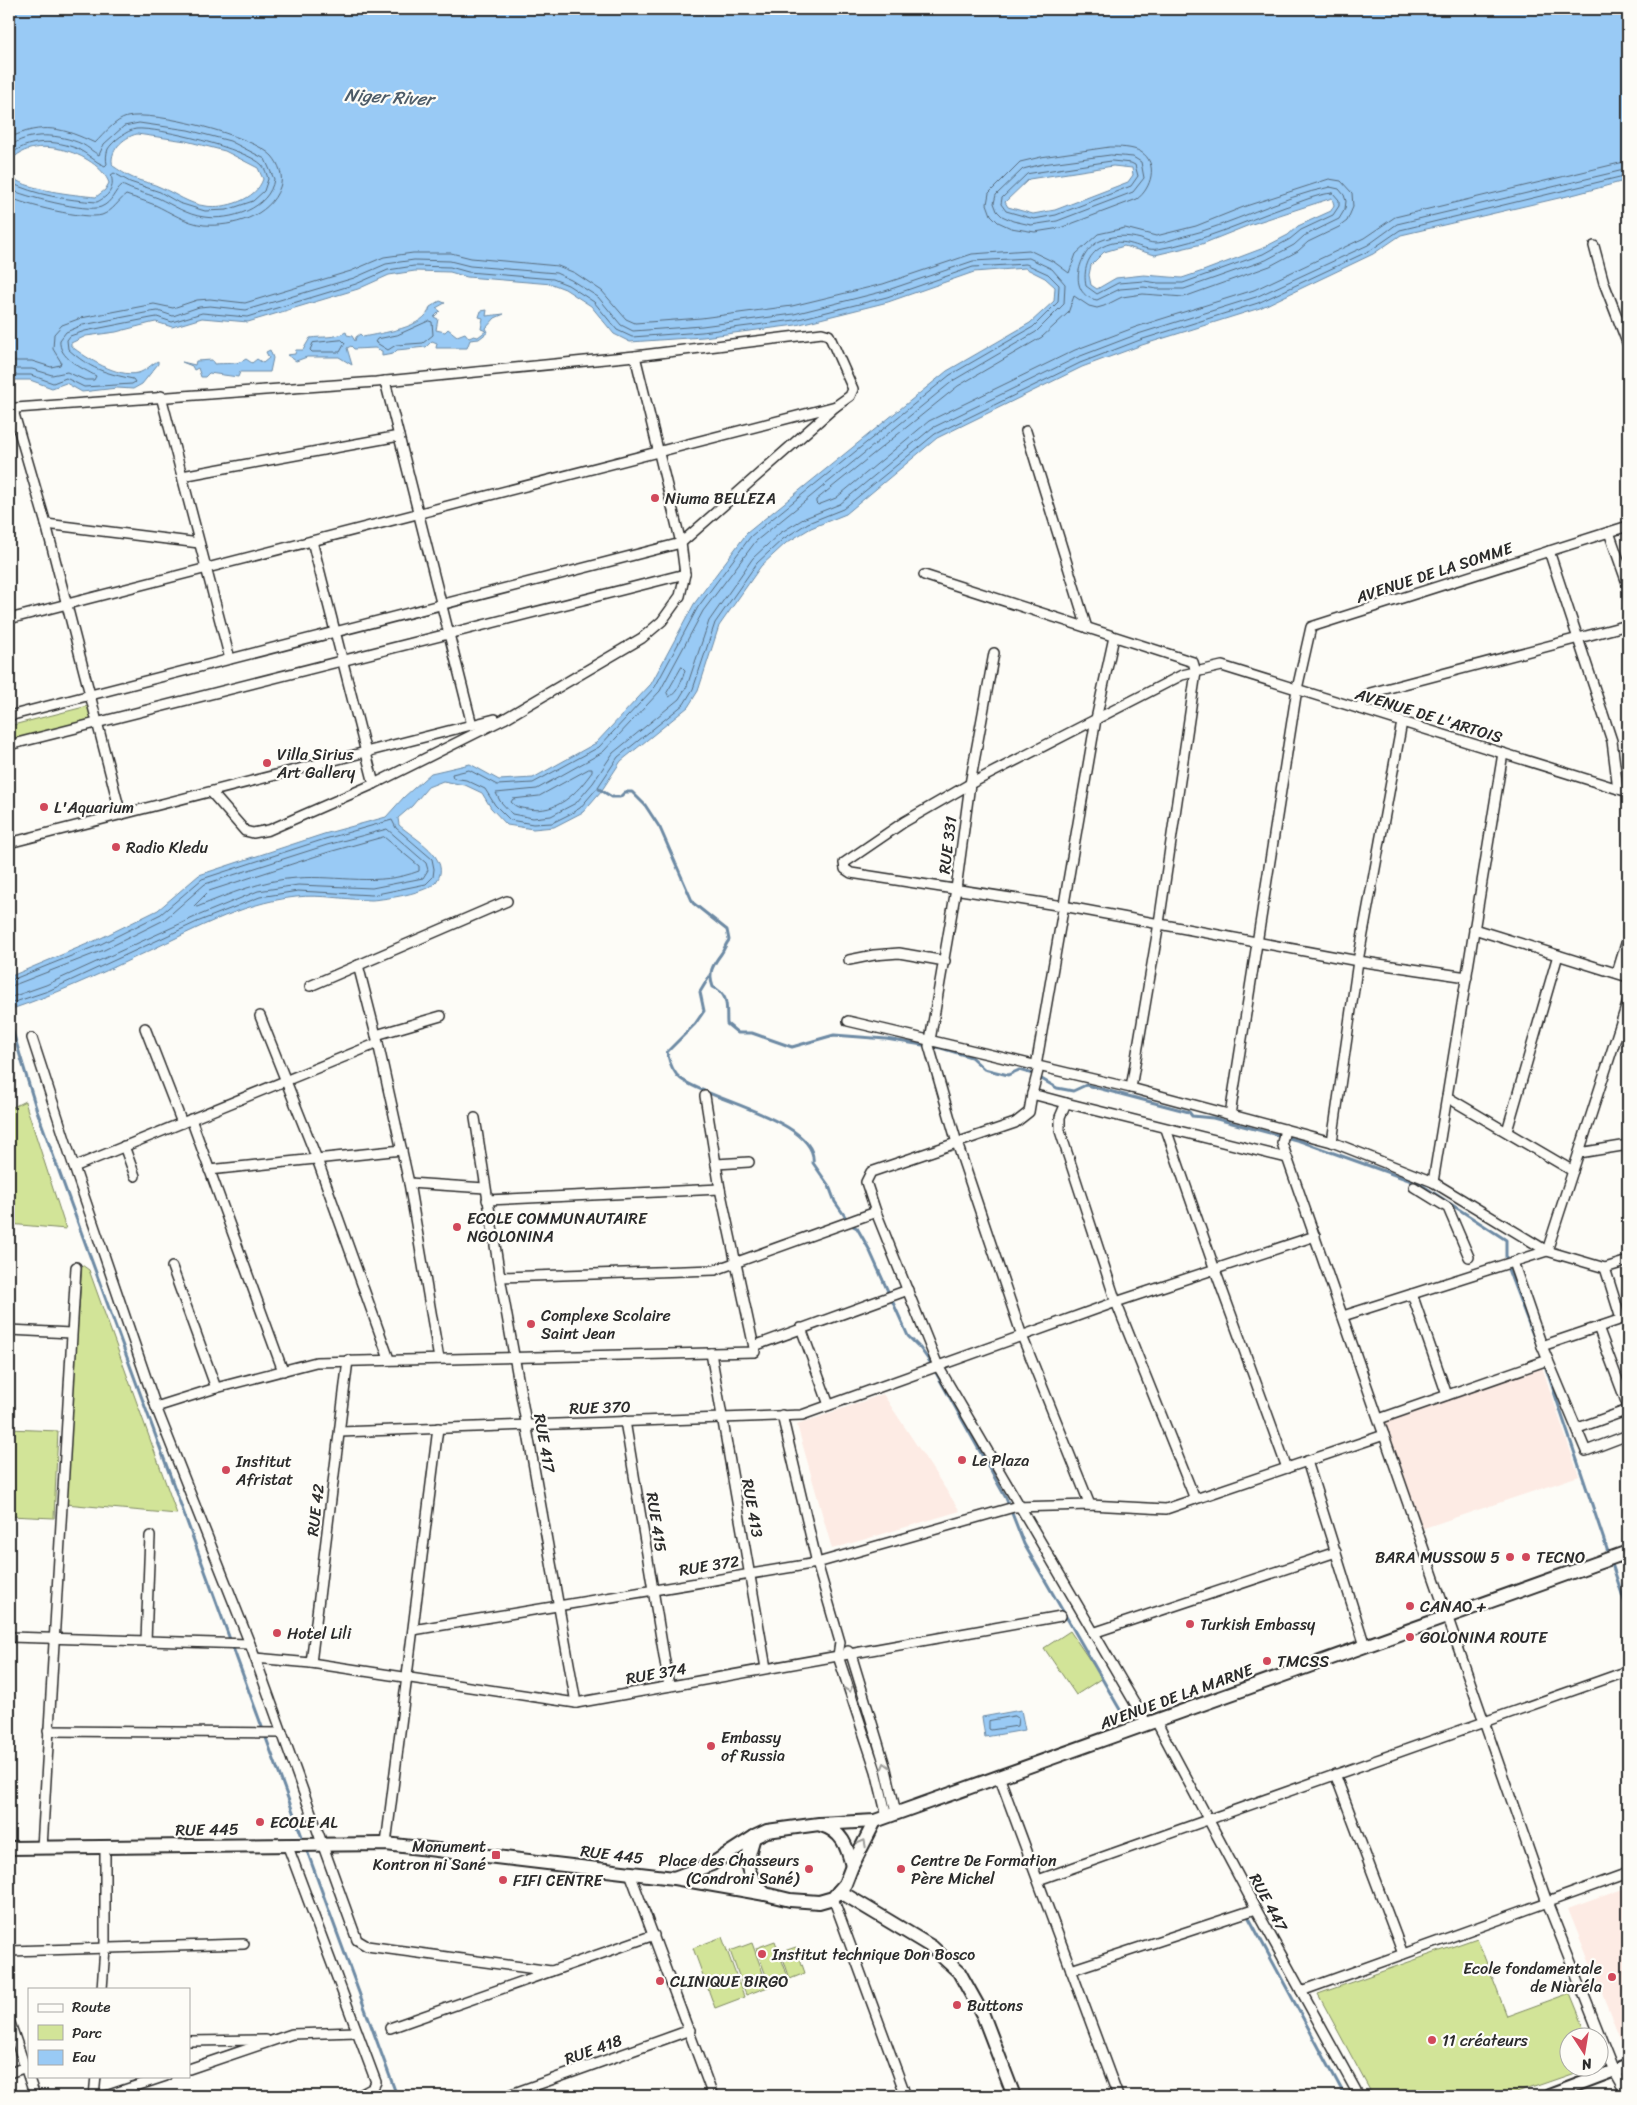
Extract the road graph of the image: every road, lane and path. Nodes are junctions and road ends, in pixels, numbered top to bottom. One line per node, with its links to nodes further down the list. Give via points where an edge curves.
1 (1594, 246): 2 (street, via 1604,283)
2 (1627, 335): 3 (street)
3 (1628, 345)
4 (635, 356): 5 (street); 7 (street, via 826,333 853,388 850,396); 10 (street)
5 (385, 381): 6 (street); 9 (street)
6 (161, 396): 11 (street); 13 (street, via 16,408 14,414)
7 (836, 406): 10 (street); 18 (street)
8 (1026, 431): 28 (street)
9 (399, 436): 11 (street); 12 (street)
10 (658, 451): 12 (street); 18 (street)
11 (182, 476): 17 (street)
12 (419, 514): 16 (street); 25 (street)
13 (46, 524): 17 (street); 24 (street)
14 (1628, 526): 15 (street, AVENUE DE LA SOMME)
15 (1610, 532): 19 (street, AVENUE DE LA SOMME); 23 (street)
16 (312, 541): 20 (street); 29 (street)
17 (199, 543): 20 (street)
18 (681, 543): 21 (street); 25 (street)
19 (1549, 551): 32 (street); 37 (street, AVENUE DE LA SOMME, via 1311,627)
20 (206, 568): 24 (street); 34 (street)
21 (685, 574): 30 (street); 40 (street, via 680,596 662,621 642,638)
22 (924, 575): 28 (street)
23 (1628, 586)
24 (66, 604): 26 (street); 38 (street)
25 (442, 604): 29 (street); 30 (street)
26 (9, 619)
27 (1628, 625): 32 (street)
28 (1087, 628): 31 (street)
29 (335, 632): 34 (street); 35 (street)
30 (449, 634): 35 (street); 45 (street)
31 (1114, 637): 36 (street, via 1193,662); 42 (street, RUE 447)
32 (1580, 638): 39 (street, via 1370,693); 51 (street, via 1612,741)
33 (994, 653): 50 (street, RUE 331)
34 (230, 659): 38 (street)
35 (342, 661): 44 (street); 47 (street)
36 (1196, 672): 37 (street, AVENUE DE L'ARTOIS, via 1222,666); 42 (street, via 1182,675); 59 (street)
37 (1297, 689): 39 (street, AVENUE DE L'ARTOIS); 62 (street)
38 (90, 695): 41 (street); 44 (street)
39 (1360, 709): 43 (street, AVENUE DE L'ARTOIS)
40 (510, 715): 45 (street); 49 (street)
41 (9, 716)
42 (1096, 719): 50 (street); 58 (street, RUE 447)
43 (1402, 722): 48 (street, AVENUE DE L'ARTOIS); 66 (street)
44 (97, 723): 46 (street); 54 (street)
45 (472, 725): 47 (street)
46 (9, 746)
47 (366, 753): 49 (street); 52 (street)
48 (1504, 754): 51 (street, AVENUE DE L'ARTOIS); 60 (street)
49 (374, 784): 52 (street, via 270,830 253,834 245,831)
50 (970, 784): 56 (street, RUE 331); 56 (street, via 904,822 844,863 845,869 851,873)
51 (1618, 789): 53 (street, AVENUE DE L'ARTOIS)
52 (211, 792): 54 (street)
53 (1628, 792)
54 (121, 815): 55 (street)
55 (9, 843)
56 (956, 889): 58 (street); 65 (street, RUE 331)
57 (507, 901): 67 (street)
58 (1064, 906): 59 (street); 80 (street, RUE 447)
59 (1159, 923): 62 (street); 82 (street)
60 (1474, 929): 63 (street); 69 (street)
61 (1628, 937): 68 (street)
62 (1256, 942): 66 (street); 87 (street)
63 (1558, 955): 68 (street); 91 (street)
64 (849, 960): 65 (street, via 899,953)
65 (945, 961): 79 (street, RUE 331)
66 (1358, 961): 69 (street); 93 (street)
67 (358, 966): 71 (street); 78 (street)
68 (1617, 973): 70 (street)
69 (1467, 977): 85 (street)
70 (1628, 977)
71 (310, 986)
72 (1628, 1001): 98 (street)
73 (260, 1016): 81 (street)
74 (440, 1016): 78 (street)
75 (848, 1021): 79 (street)
76 (145, 1028): 89 (street)
77 (32, 1038): 103 (street)
78 (377, 1039): 81 (street); 97 (street)
79 (928, 1043): 80 (street); 94 (street)
80 (1037, 1066): 82 (street); 83 (street, RUE 447)
81 (286, 1080): 89 (street); 100 (street)
82 (1131, 1088): 87 (street)
83 (1032, 1094): 86 (street); 94 (street, RUE 447, via 1028,1112 1015,1123)
84 (705, 1096): 102 (street)
85 (1447, 1098): 91 (street); 107 (street)
86 (1066, 1103): 90 (street); 129 (street, via 1060,1117 1060,1131)
87 (1230, 1115): 92 (street)
88 (475, 1118): 110 (street, RUE 417)
89 (187, 1121): 96 (street); 104 (street)
90 (1166, 1129): 99 (street); 125 (street)
91 (1507, 1131): 105 (street)
92 (1284, 1135): 93 (street); 99 (street)
93 (1332, 1142): 107 (street)
94 (957, 1143): 115 (street, RUE 447, via 871,1172 866,1182); 136 (street)
95 (1628, 1145): 98 (street)
96 (124, 1146): 103 (street); 106 (street)
97 (402, 1150): 100 (street); 108 (street)
98 (1579, 1153): 105 (street)
99 (1287, 1158): 116 (street)
100 (317, 1159): 104 (street); 141 (street)
101 (749, 1162): 102 (street)
102 (716, 1164): 111 (street)
103 (74, 1167): 150 (street)
104 (209, 1170): 146 (street)
105 (1574, 1170): 117 (street)
106 (135, 1176)
107 (1433, 1182): 112 (street)
108 (409, 1183): 110 (street); 142 (street)
109 (1414, 1187): 114 (street)
110 (485, 1188): 113 (street, RUE 417)
111 (720, 1189): 113 (street); 121 (street)
112 (1456, 1197): 114 (street); 117 (street)
113 (487, 1200): 126 (street, RUE 417)
114 (1449, 1207): 118 (street)
115 (876, 1212): 121 (street); 127 (street, RUE 447)
116 (1315, 1236): 125 (street); 130 (street)
117 (1548, 1251): 120 (street); 124 (street)
118 (1469, 1257)
119 (1628, 1261): 124 (street)
120 (1513, 1262): 128 (street); 138 (street)
121 (736, 1263): 126 (street, via 715,1270); 137 (street)
122 (76, 1267): 135 (street)
123 (172, 1267): 147 (street)
124 (1605, 1268): 131 (street)
125 (1215, 1270): 129 (street); 163 (street)
126 (500, 1277): 140 (street, RUE 417)
127 (908, 1290): 133 (street); 145 (street, RUE 447)
128 (1412, 1294): 130 (street); 148 (street)
129 (1116, 1302): 136 (street); 164 (street)
130 (1342, 1316): 154 (street)
131 (1625, 1318): 132 (street)
132 (1598, 1327): 138 (street); 151 (street)
133 (801, 1328): 137 (street); 149 (street)
134 (9, 1330): 135 (street)
135 (71, 1333): 180 (street)
136 (1022, 1336): 145 (street); 165 (street)
137 (754, 1346): 139 (street, via 755,1352)
138 (1542, 1346): 144 (street)
139 (711, 1353): 140 (street); 153 (street, RUE 413)
140 (514, 1357): 142 (street); 156 (street, RUE 417)
141 (389, 1359): 142 (street); 143 (street)
142 (439, 1359)
143 (348, 1360): 146 (street, via 316,1362); 159 (street, RUE 42)
144 (1548, 1360): 148 (street); 158 (street)
145 (938, 1366): 149 (street); 166 (street, RUE 447)
146 (283, 1371): 147 (street)
147 (216, 1388): 150 (street)
148 (1446, 1395): 154 (street)
149 (829, 1405): 152 (street, RUE 370, via 802,1415)
150 (156, 1407): 183 (street)
151 (1628, 1409): 158 (street)
152 (782, 1415): 153 (street, RUE 370); 170 (street)
153 (722, 1418): 155 (street, RUE 370); 172 (street, RUE 413)
154 (1378, 1419): 160 (street)
155 (625, 1421): 156 (street, RUE 370); 173 (street, RUE 415)
156 (527, 1425): 157 (street, RUE 370); 174 (street, RUE 417)
157 (438, 1428): 159 (street, RUE 370); 177 (street)
158 (1578, 1428): 161 (street, via 1586,1450)
159 (340, 1432): 188 (street, RUE 42)
160 (1384, 1435): 162 (street, RUE 372); 176 (street)
161 (1628, 1435)
162 (1307, 1461): 163 (street, RUE 372); 168 (street)
163 (1287, 1468): 164 (street, RUE 372)
164 (1195, 1499): 165 (street, RUE 372, via 1166,1509)
165 (1090, 1506): 166 (street, RUE 372)
166 (1013, 1507): 170 (street, RUE 372); 178 (street, RUE 447)
167 (150, 1536): 181 (street)
168 (1336, 1552): 178 (street); 184 (street)
169 (1625, 1553): 171 (street); 176 (street, AVENUE DE LA MARNE)
170 (817, 1563): 172 (street, RUE 372); 182 (street)
171 (1628, 1569)
172 (749, 1574): 173 (street, RUE 372); 189 (street, RUE 413)
173 (653, 1590): 174 (street, RUE 372); 192 (street, RUE 415)
174 (559, 1605): 177 (street, RUE 372); 193 (street, RUE 417)
175 (1061, 1616): 185 (street, RUE 374)
176 (1447, 1616): 184 (street, AVENUE DE LA MARNE); 195 (street)
177 (413, 1630): 191 (street)
178 (1093, 1633): 194 (street, RUE 447)
179 (9, 1637): 180 (street)
180 (53, 1638): 181 (street); 196 (street)
181 (146, 1641): 183 (street)
182 (840, 1642): 185 (street); 186 (street)
183 (250, 1644): 187 (street)
184 (1365, 1646): 194 (street, AVENUE DE LA MARNE)
185 (851, 1654): 186 (street, RUE 374); 200 (street, one-way to 185, via 886,1768)
186 (838, 1656): 189 (street, RUE 374); 200 (street, one-way to 200, via 876,1771)
187 (255, 1658): 188 (street, RUE 374); 197 (street)
188 (311, 1664): 191 (street, RUE 374)
189 (766, 1668): 192 (street, RUE 374)
190 (1628, 1670): 195 (street)
191 (407, 1678): 193 (street, RUE 374); 206 (street)
192 (669, 1686): 193 (street, RUE 374)
193 (576, 1703)
194 (1151, 1722): 199 (street, AVENUE DE LA MARNE); 201 (street, RUE 447)
195 (1484, 1722): 198 (street); 217 (street)
196 (48, 1731): 197 (street); 209 (street)
197 (282, 1733): 205 (street)
198 (1335, 1774): 201 (street); 223 (street)
199 (999, 1776): 200 (street, AVENUE DE LA MARNE); 214 (street)
200 (886, 1817): 202 (street, AVENUE DE LA MARNE); 210 (street, one-way to 200)
201 (1209, 1819): 214 (street); 218 (street, RUE 447)
202 (819, 1824): 203 (street, via 767,1831); 210 (street, via 830,1827 843,1838)
203 (754, 1836): 213 (street, via 712,1864); 215 (street, via 747,1865 751,1879)
204 (289, 1844): 205 (street, RUE 445); 207 (street, RUE 445); 231 (street)
205 (317, 1844): 206 (street, RUE 445); 225 (street, via 357,1940 367,1946)
206 (386, 1844): 211 (street, RUE 445)
207 (105, 1847): 209 (street, RUE 445); 221 (street)
208 (9, 1848): 209 (street, RUE 445)
209 (42, 1848)
210 (852, 1866): 216 (street, via 845,1884)
211 (630, 1872): 213 (street, RUE 445); 219 (street)
212 (1628, 1873): 217 (street)
213 (674, 1878): 215 (street, RUE 445)
214 (1038, 1880): 224 (street)
215 (765, 1894): 216 (street, via 819,1902)
216 (836, 1895): 249 (street); 250 (street, via 932,1947 959,1972 983,2015)
217 (1547, 1902): 223 (street); 237 (street)
218 (1256, 1909): 224 (street); 227 (street, RUE 447)
219 (654, 1934): 225 (street); 230 (street)
220 (244, 1944): 221 (street)
221 (105, 1948): 222 (street); 226 (street)
222 (9, 1951)
223 (1403, 1954): 227 (street)
224 (1071, 1970): 251 (street)
225 (551, 1971): 229 (street)
226 (102, 1988)
227 (1301, 1991): 252 (street, RUE 447)
228 (9, 2020): 234 (street)
229 (390, 2028)
230 (690, 2030): 242 (street, RUE 418); 248 (street)
231 (357, 2032): 233 (street, via 292,2034); 246 (street, via 376,2082 373,2088)
232 (190, 2040): 233 (street)
233 (274, 2040): 236 (street)
234 (27, 2066): 238 (street)
235 (1628, 2066): 237 (street)
236 (190, 2068)
237 (1614, 2071): 253 (street); 254 (street)
238 (9, 2073)
239 (30, 2078): 243 (street)
240 (96, 2078): 244 (street)
241 (160, 2078): 245 (street)
242 (519, 2094): 247 (street, RUE 418)
243 (35, 2096)
244 (94, 2096)
245 (106, 2096)
246 (358, 2096)
247 (506, 2096)
248 (713, 2096)
249 (906, 2096)
250 (1014, 2096)
251 (1118, 2096)
252 (1359, 2096)
253 (1549, 2096)
254 (1628, 2096)

